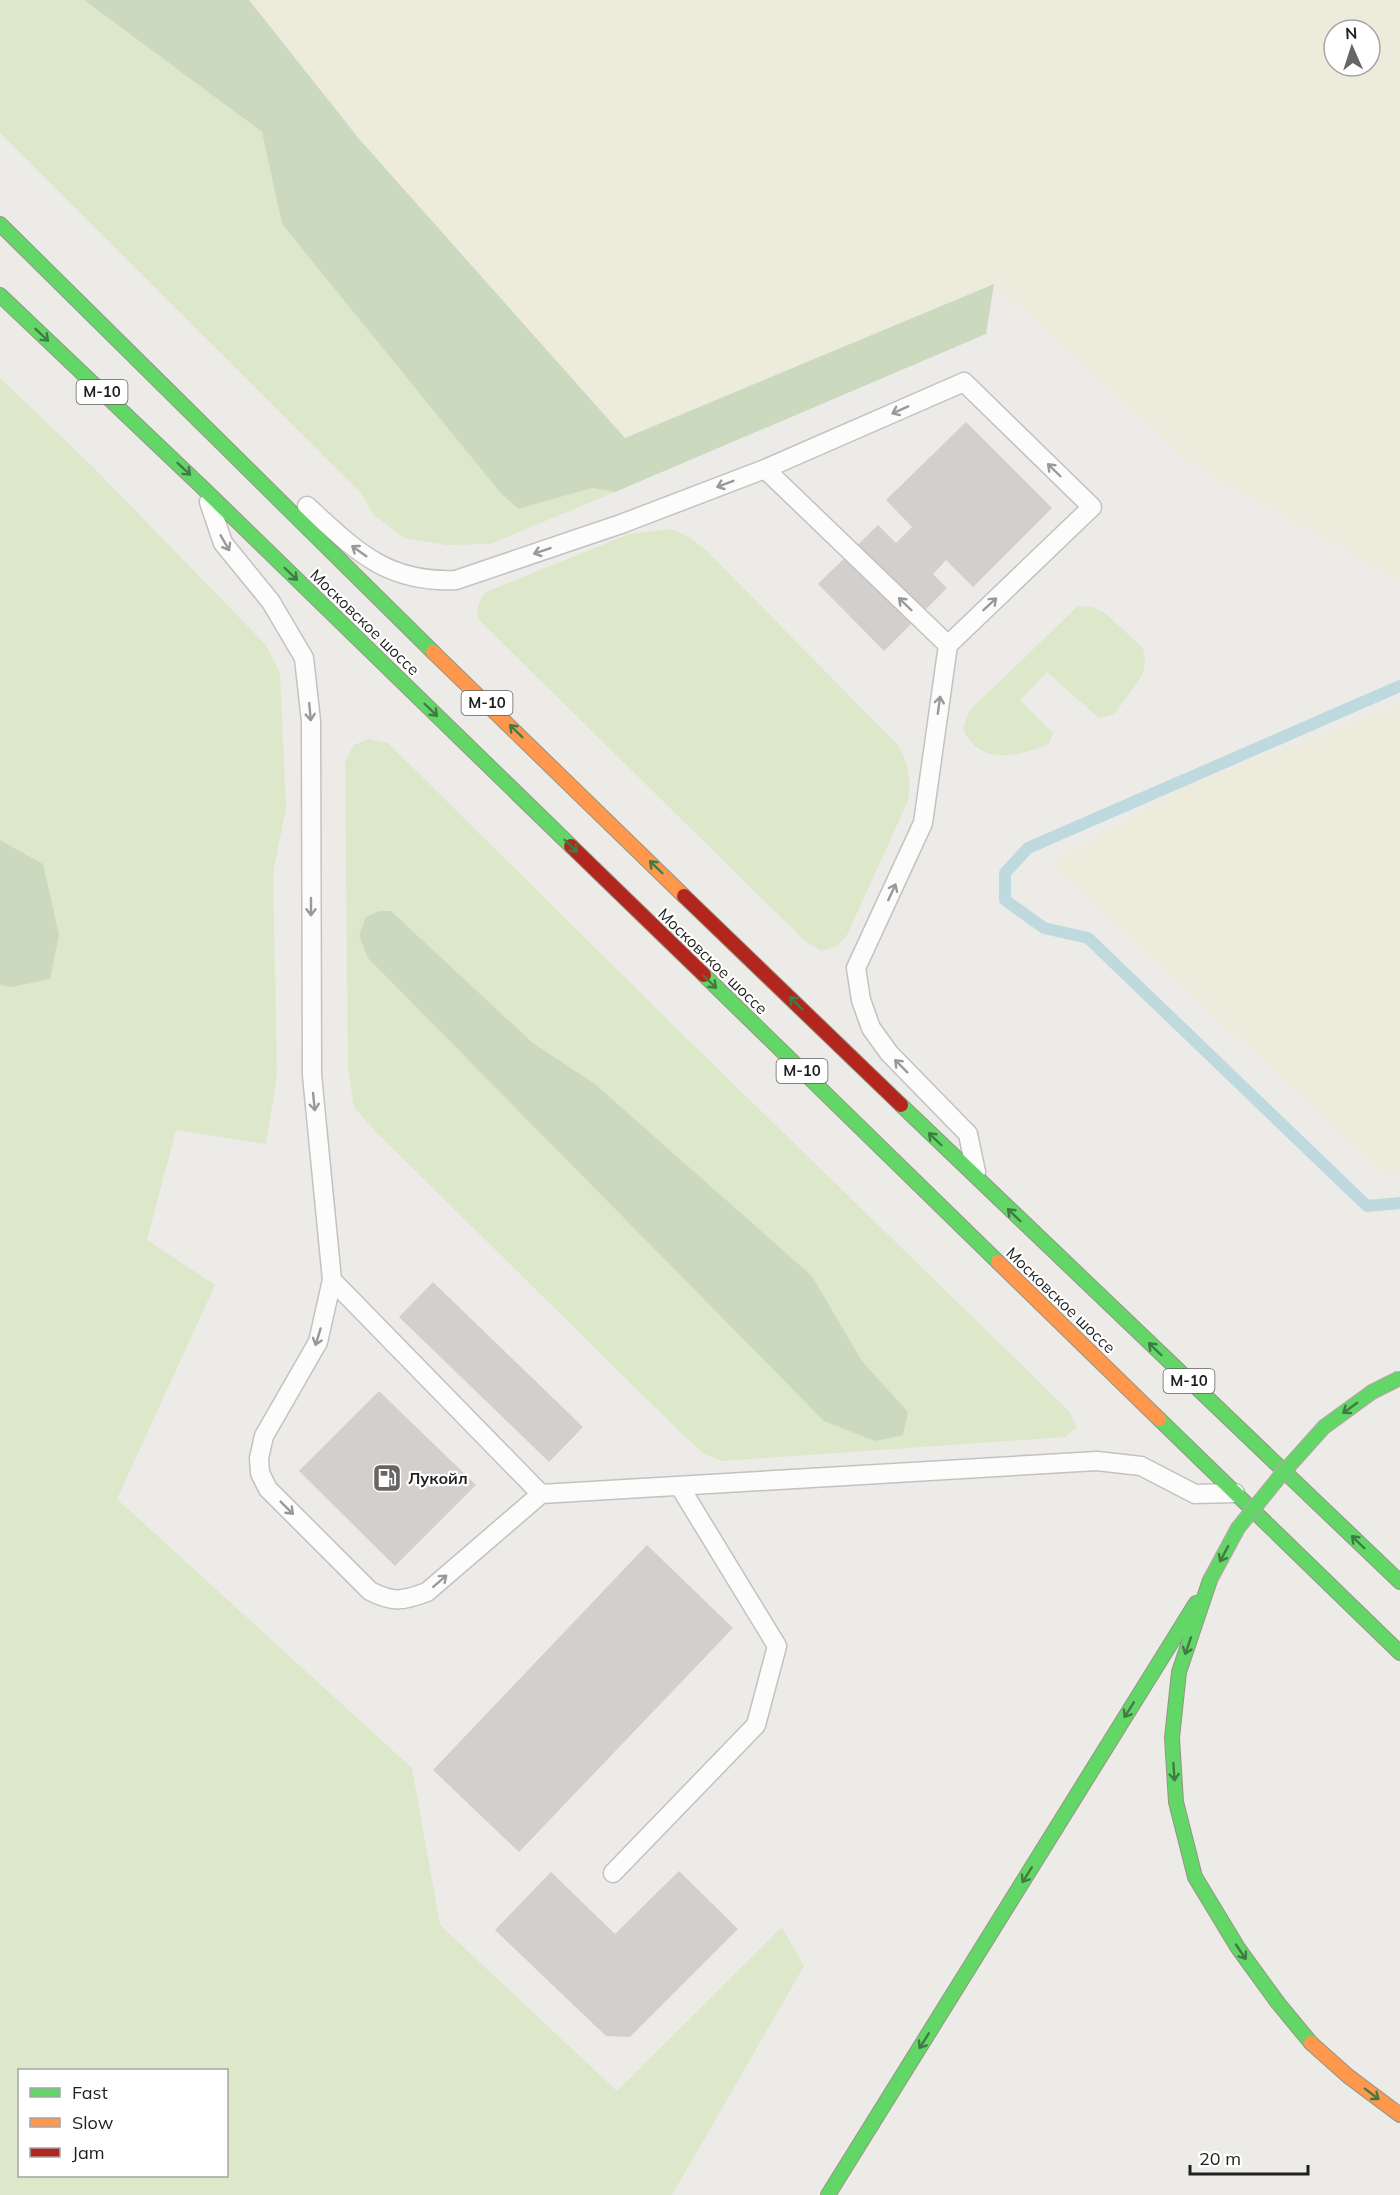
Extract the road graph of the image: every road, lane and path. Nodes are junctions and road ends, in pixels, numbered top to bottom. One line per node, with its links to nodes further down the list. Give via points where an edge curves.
1 (0, 224): 3 (main road, Московское шоссе / М-10)
2 (0, 295): 5 (main road, Московское шоссе / М-10, one-way to 5)
3 (186, 410): 4 (lane, one-way to 3, via 621,524 456,580 433,581 387,569 356,550 209,419); 7 (main road, Московское шоссе / М-10, one-way to 3)
4 (765, 469): 6 (lane, one-way to 4); 6 (lane, one-way to 4, via 1092,507 964,382)
5 (204, 489): 8 (lane, one-way to 8, via 222,543 271,602 304,658 311,721 312,1075); 11 (main road, Московское шоссе / М-10, one-way to 11)
6 (948, 645): 7 (lane, one-way to 6, via 968,1134 889,1053 871,1028 856,969 923,823)
7 (977, 1180): 14 (main road, Московское шоссе / М-10, one-way to 7)
8 (332, 1280): 12 (lane); 12 (lane, one-way to 12, via 318,1342 264,1436 260,1473 268,1489 370,1592 387,1600 410,1599 427,1592)
9 (1400, 1378): 13 (main road, one-way to 13, bridge, via 1372,1392 1324,1427 1238,1528)
10 (680, 1487): 11 (lane, via 1097,1461 1141,1466 1195,1494); 12 (lane); 16 (lane, via 777,1646 756,1725)
11 (1235, 1493): 15 (main road, Московское шоссе / М-10)
12 (541, 1494)
13 (1210, 1580): 17 (main road, one-way to 17, via 1179,1672 1172,1738 1176,1802 1195,1877 1238,1948 1315,2048); 18 (main road, one-way to 18)
14 (1400, 1582)
15 (1400, 1653)
16 (613, 1874)
17 (1400, 2115)
18 (828, 2195)

